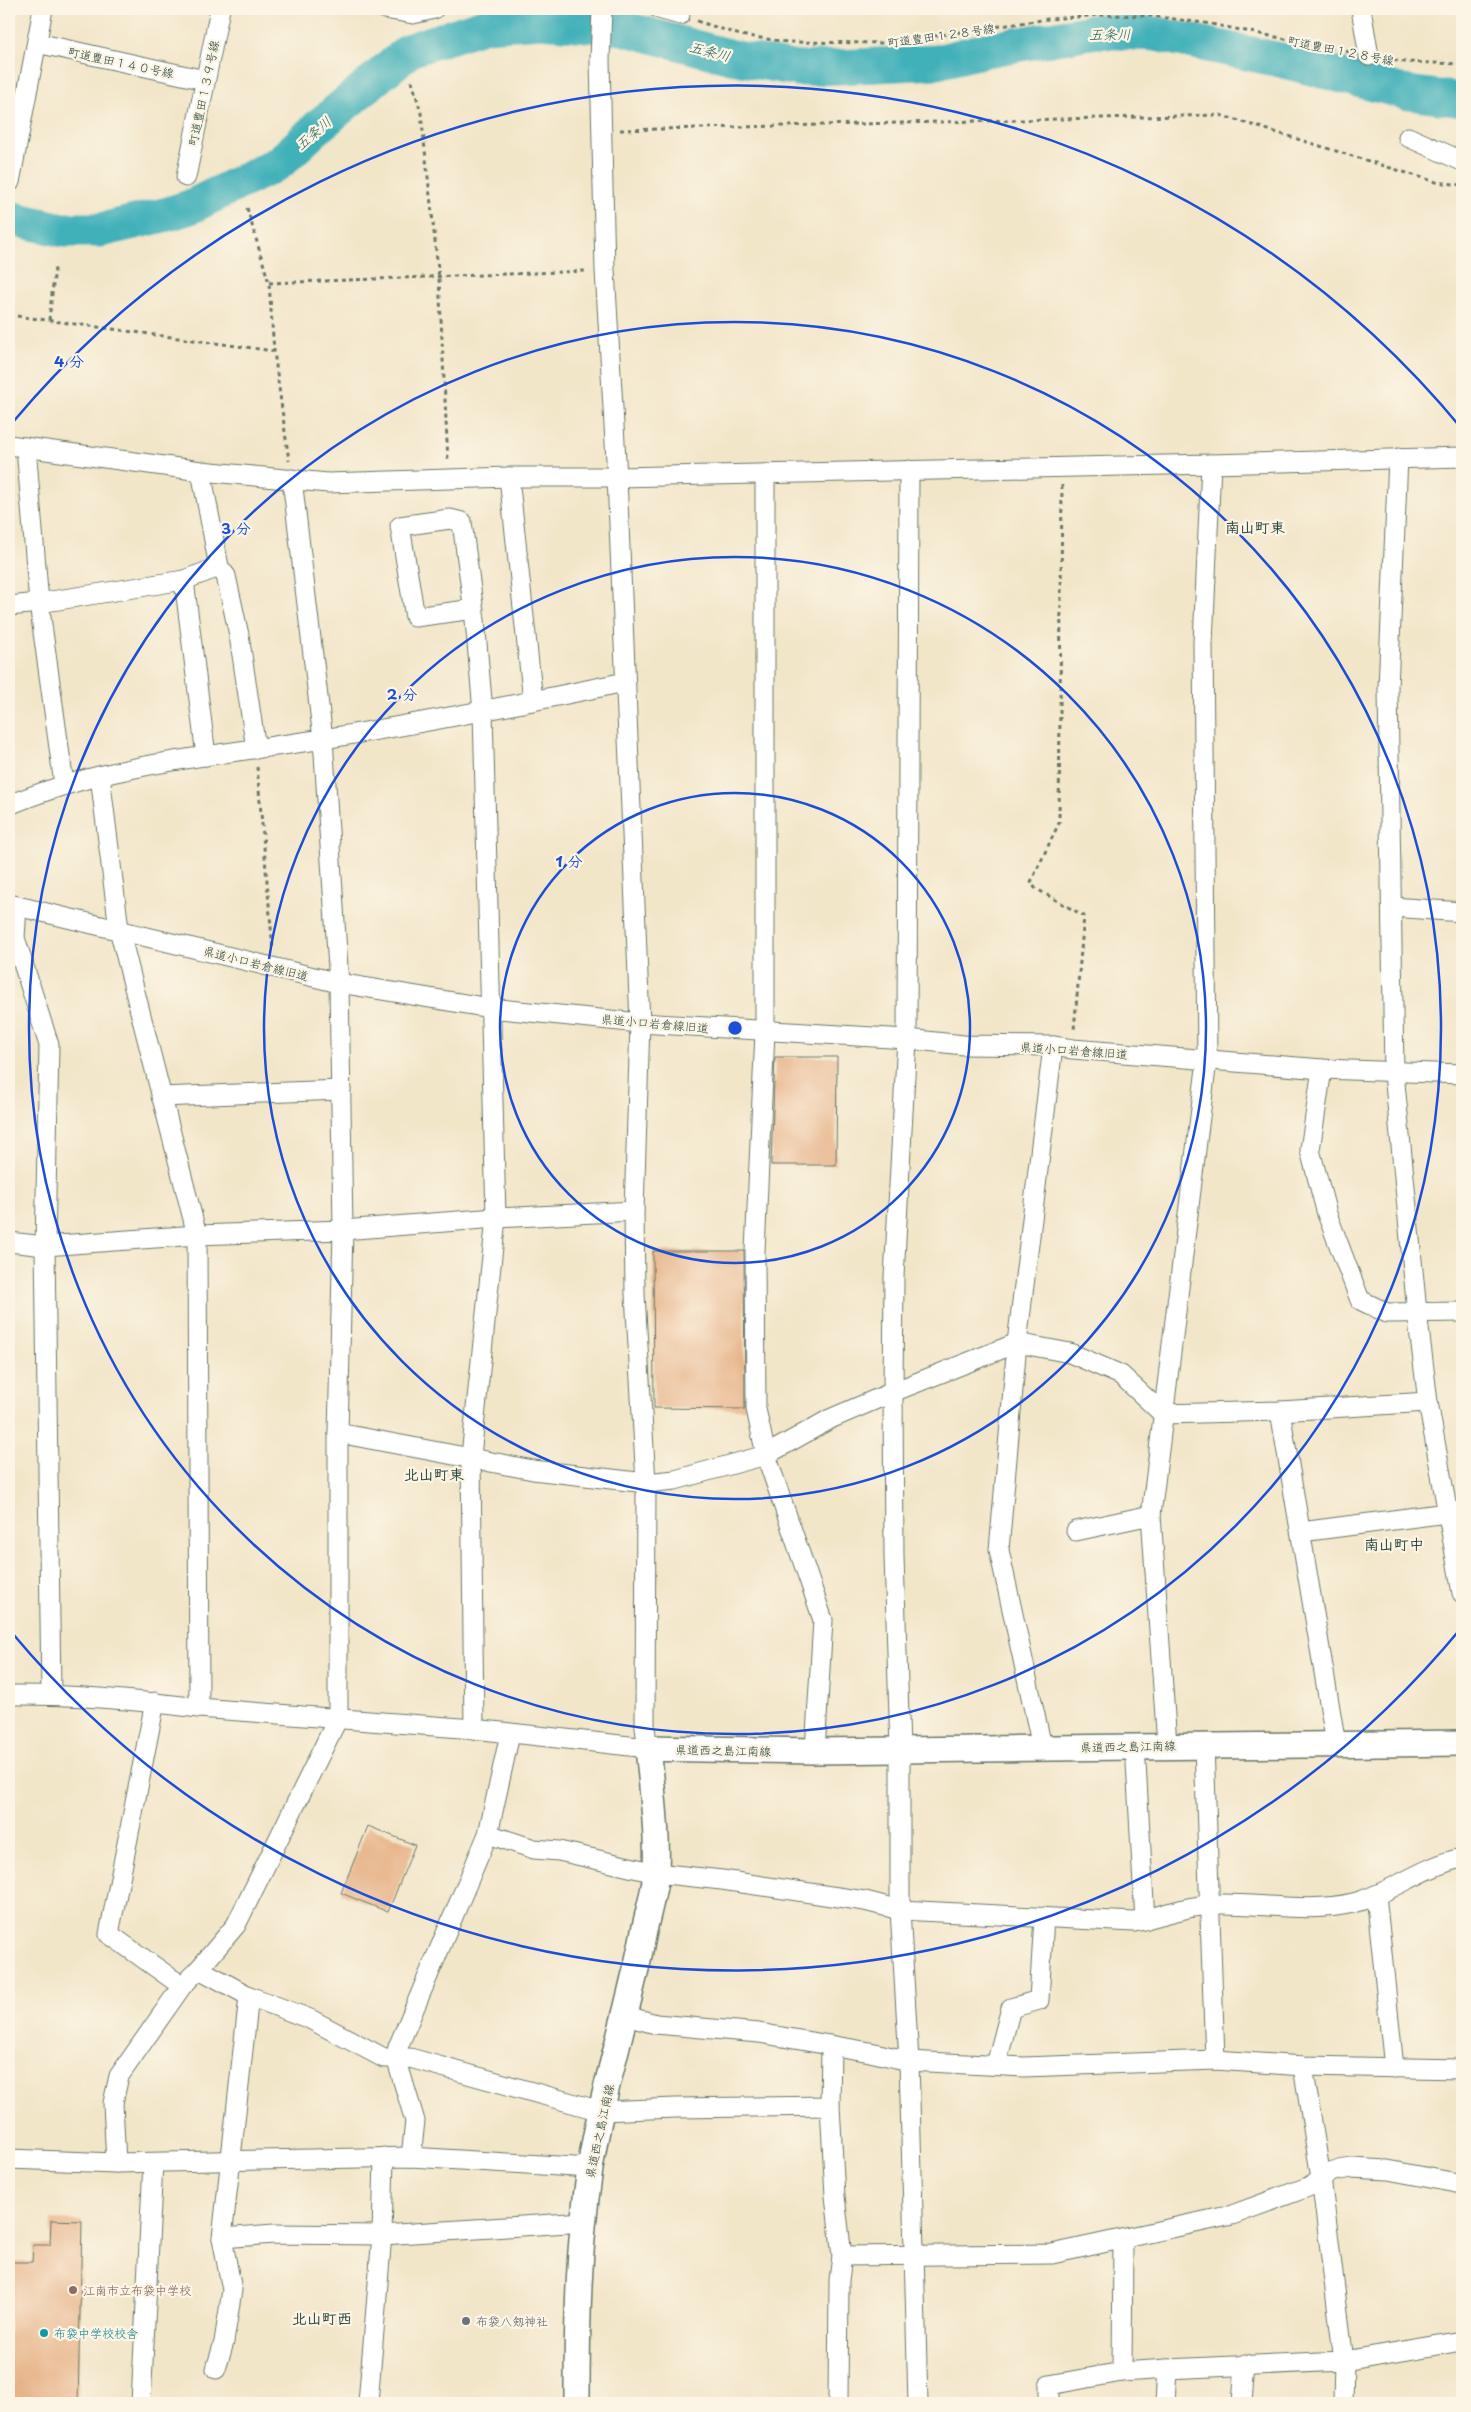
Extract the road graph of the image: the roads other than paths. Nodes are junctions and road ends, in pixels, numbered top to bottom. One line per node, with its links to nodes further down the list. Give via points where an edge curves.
1 (44, 9): 9 (street)
2 (220, 9): 11 (street, 町道豊田１３９号線)
3 (385, 9): 4 (street, via 413,14)
4 (434, 9)
5 (659, 9): 7 (street)
6 (1361, 9): 10 (street)
7 (680, 15)
8 (602, 18): 24 (street, via 605,270)
9 (37, 44): 11 (street, 町道豊田１４０号線); 15 (street)
10 (1369, 56)
11 (205, 80): 14 (street, 町道豊田１３９号線)
12 (1408, 137): 13 (street)
13 (1462, 161)
14 (186, 177)
15 (10, 182)
16 (17, 446): 21 (street); 28 (street)
17 (1462, 457): 18 (street)
18 (1398, 458): 19 (street); 41 (street, via 1388,688)
19 (1211, 464): 20 (street); 50 (street, via 1203,643)
20 (909, 470): 22 (street); 48 (street)
21 (201, 471): 25 (street); 26 (street)
22 (765, 474): 24 (street); 47 (street)
23 (509, 477): 24 (street); 25 (street, via 328,483); 32 (street)
24 (618, 478): 31 (street)
25 (292, 479): 34 (street)
26 (220, 567): 27 (street); 35 (street, via 226,576 239,635)
27 (184, 580): 28 (street); 36 (street)
28 (39, 604): 29 (street); 38 (street)
29 (9, 606)
30 (474, 609): 30 (street, via 462,522 450,519 400,526 415,617); 33 (street)
31 (625, 682): 32 (street); 46 (street)
32 (533, 701): 33 (street)
33 (483, 712): 34 (street); 45 (street)
34 (323, 739): 35 (street); 44 (street)
35 (256, 749): 36 (street)
36 (206, 756): 37 (street)
37 (100, 776): 38 (street); 43 (street)
38 (64, 784): 39 (street)
39 (9, 805)
40 (13, 905): 43 (street, 県道小口岩倉線旧道); 61 (street, via 14,938 49,1046)
41 (1392, 907): 42 (street); 52 (street)
42 (1462, 912)
43 (118, 929): 44 (street, 県道小口岩倉線旧道); 55 (street)
44 (339, 983): 45 (street, 県道小口岩倉線旧道); 54 (street)
45 (490, 1008): 46 (street, 県道小口岩倉線旧道); 57 (street)
46 (640, 1023): 47 (street, 県道小口岩倉線旧道); 56 (street)
47 (765, 1032): 48 (street, 県道小口岩倉線旧道); 70 (street, via 755,1261 756,1409)
48 (907, 1039): 49 (street, 県道小口岩倉線旧道, via 964,1045); 65 (street, via 894,1277)
49 (1053, 1046): 50 (street, 県道小口岩倉線旧道); 64 (street)
50 (1207, 1060): 51 (street, 県道小口岩倉線旧道); 68 (street)
51 (1322, 1069): 52 (street, 県道小口岩倉線旧道); 62 (street, via 1310,1150 1327,1214 1360,1300 1387,1313)
52 (1394, 1073): 53 (street, 県道小口岩倉線旧道); 62 (street)
53 (1462, 1074)
54 (341, 1090): 55 (street); 58 (street)
55 (161, 1097): 59 (street)
56 (634, 1211): 57 (street); 72 (street, via 634,1294)
57 (496, 1218): 58 (street); 71 (street)
58 (343, 1230): 59 (street); 69 (street)
59 (197, 1235): 61 (street); 81 (street)
60 (9, 1242): 61 (street)
61 (45, 1246): 78 (street)
62 (1417, 1312): 63 (street); 66 (street)
63 (1462, 1312)
64 (1017, 1343): 65 (street); 68 (street, via 1070,1353 1121,1375); 90 (street, via 999,1550)
65 (893, 1392): 70 (street, via 830,1419); 92 (street)
66 (1428, 1402): 67 (street); 73 (street)
67 (1280, 1411): 68 (street); 76 (street)
68 (1163, 1414): 74 (street)
69 (338, 1433): 71 (street); 82 (street)
70 (766, 1455): 72 (street, via 675,1480); 93 (street, via 823,1620)
71 (471, 1456): 72 (street, via 533,1470); 83 (street)
72 (646, 1483): 91 (street, via 645,1728)
73 (1455, 1512): 76 (street); 77 (street)
74 (1151, 1516): 75 (street); 87 (street)
75 (1076, 1531)
76 (1301, 1532): 86 (street)
77 (1462, 1593)
78 (51, 1694): 79 (street); 80 (street)
79 (9, 1695)
80 (155, 1702): 81 (street); 103 (street, via 109,1934)
81 (199, 1708): 82 (street)
82 (338, 1718): 83 (street); 102 (street, via 236,1925)
83 (474, 1729): 84 (street)
84 (510, 1734): 91 (street); 94 (street)
85 (1462, 1743): 86 (main road, 県道西之島江南線)
86 (1336, 1744): 88 (main road, 県道西之島江南線)
87 (1166, 1745): 88 (main road, 県道西之島江南線); 89 (main road, 県道西之島江南線)
88 (1204, 1745): 98 (street)
89 (1135, 1746): 90 (main road, 県道西之島江南線); 101 (street)
90 (1042, 1747): 92 (main road, 県道西之島江南線)
91 (648, 1748): 93 (main road, 県道西之島江南線); 96 (main road, 県道西之島江南線)
92 (900, 1749): 93 (main road, 県道西之島江南線); 99 (street)
93 (815, 1751)
94 (488, 1834): 96 (street, via 534,1849 559,1851); 107 (street, via 398,2046)
95 (1462, 1858): 97 (street, via 1441,1862)
96 (656, 1873): 99 (street, via 846,1898); 105 (main road, 県道西之島江南線)
97 (1376, 1895): 98 (street, via 1328,1907); 112 (street)
98 (1210, 1905): 101 (street, via 1171,1911); 108 (street)
99 (900, 1910): 100 (street); 109 (street)
100 (1044, 1917): 101 (street); 110 (street, via 1039,2000 1011,2008)
101 (1145, 1920)
102 (199, 1969): 103 (street); 104 (street)
103 (182, 1986): 120 (street, via 118,2076 113,2103)
104 (249, 1996): 107 (street, via 310,2019 384,2058); 119 (street)
105 (626, 2016): 106 (street, via 656,2024 750,2032); 115 (main road, 県道西之島江南線)
106 (831, 2045): 109 (street); 114 (street)
107 (396, 2058): 115 (street, via 410,2058); 117 (street, via 416,2121)
108 (1215, 2060): 110 (street, via 1024,2067); 111 (street)
109 (909, 2061): 110 (street); 130 (street)
110 (996, 2065)
111 (1304, 2066): 112 (street); 123 (street)
112 (1394, 2068): 113 (street)
113 (1462, 2069)
114 (830, 2106): 115 (street); 129 (street)
115 (601, 2111): 122 (main road, 県道西之島江南線)
116 (384, 2157): 117 (street); 119 (street); 126 (street)
117 (411, 2157): 122 (street)
118 (9, 2159): 120 (street)
119 (230, 2161): 121 (street); 127 (street)
120 (116, 2163): 121 (street)
121 (152, 2163): 137 (street)
122 (590, 2168): 125 (main road, 県道西之島江南線)
123 (1321, 2178): 124 (street, via 1352,2168 1388,2170); 128 (street, via 1308,2187 1232,2215); 132 (street)
124 (1462, 2184)
125 (584, 2222): 126 (street); 139 (main road, 県道西之島江南線, via 577,2321)
126 (382, 2235): 127 (street, via 274,2234); 138 (street)
127 (222, 2238): 135 (street, via 232,2290)
128 (1123, 2239): 130 (street, via 1052,2254); 136 (street)
129 (842, 2256): 130 (street); 140 (street)
130 (914, 2256): 141 (street)
131 (1462, 2341): 132 (street)
132 (1344, 2361): 133 (street); 145 (street)
133 (1245, 2364): 134 (street); 144 (street)
134 (1167, 2368): 136 (street); 143 (street)
135 (216, 2369)
136 (1122, 2372): 142 (street, via 1049,2385)
137 (141, 2403)
138 (368, 2403)
139 (578, 2403)
140 (838, 2403)
141 (918, 2403)
142 (1049, 2403)
143 (1165, 2403)
144 (1242, 2403)
145 (1343, 2403)

